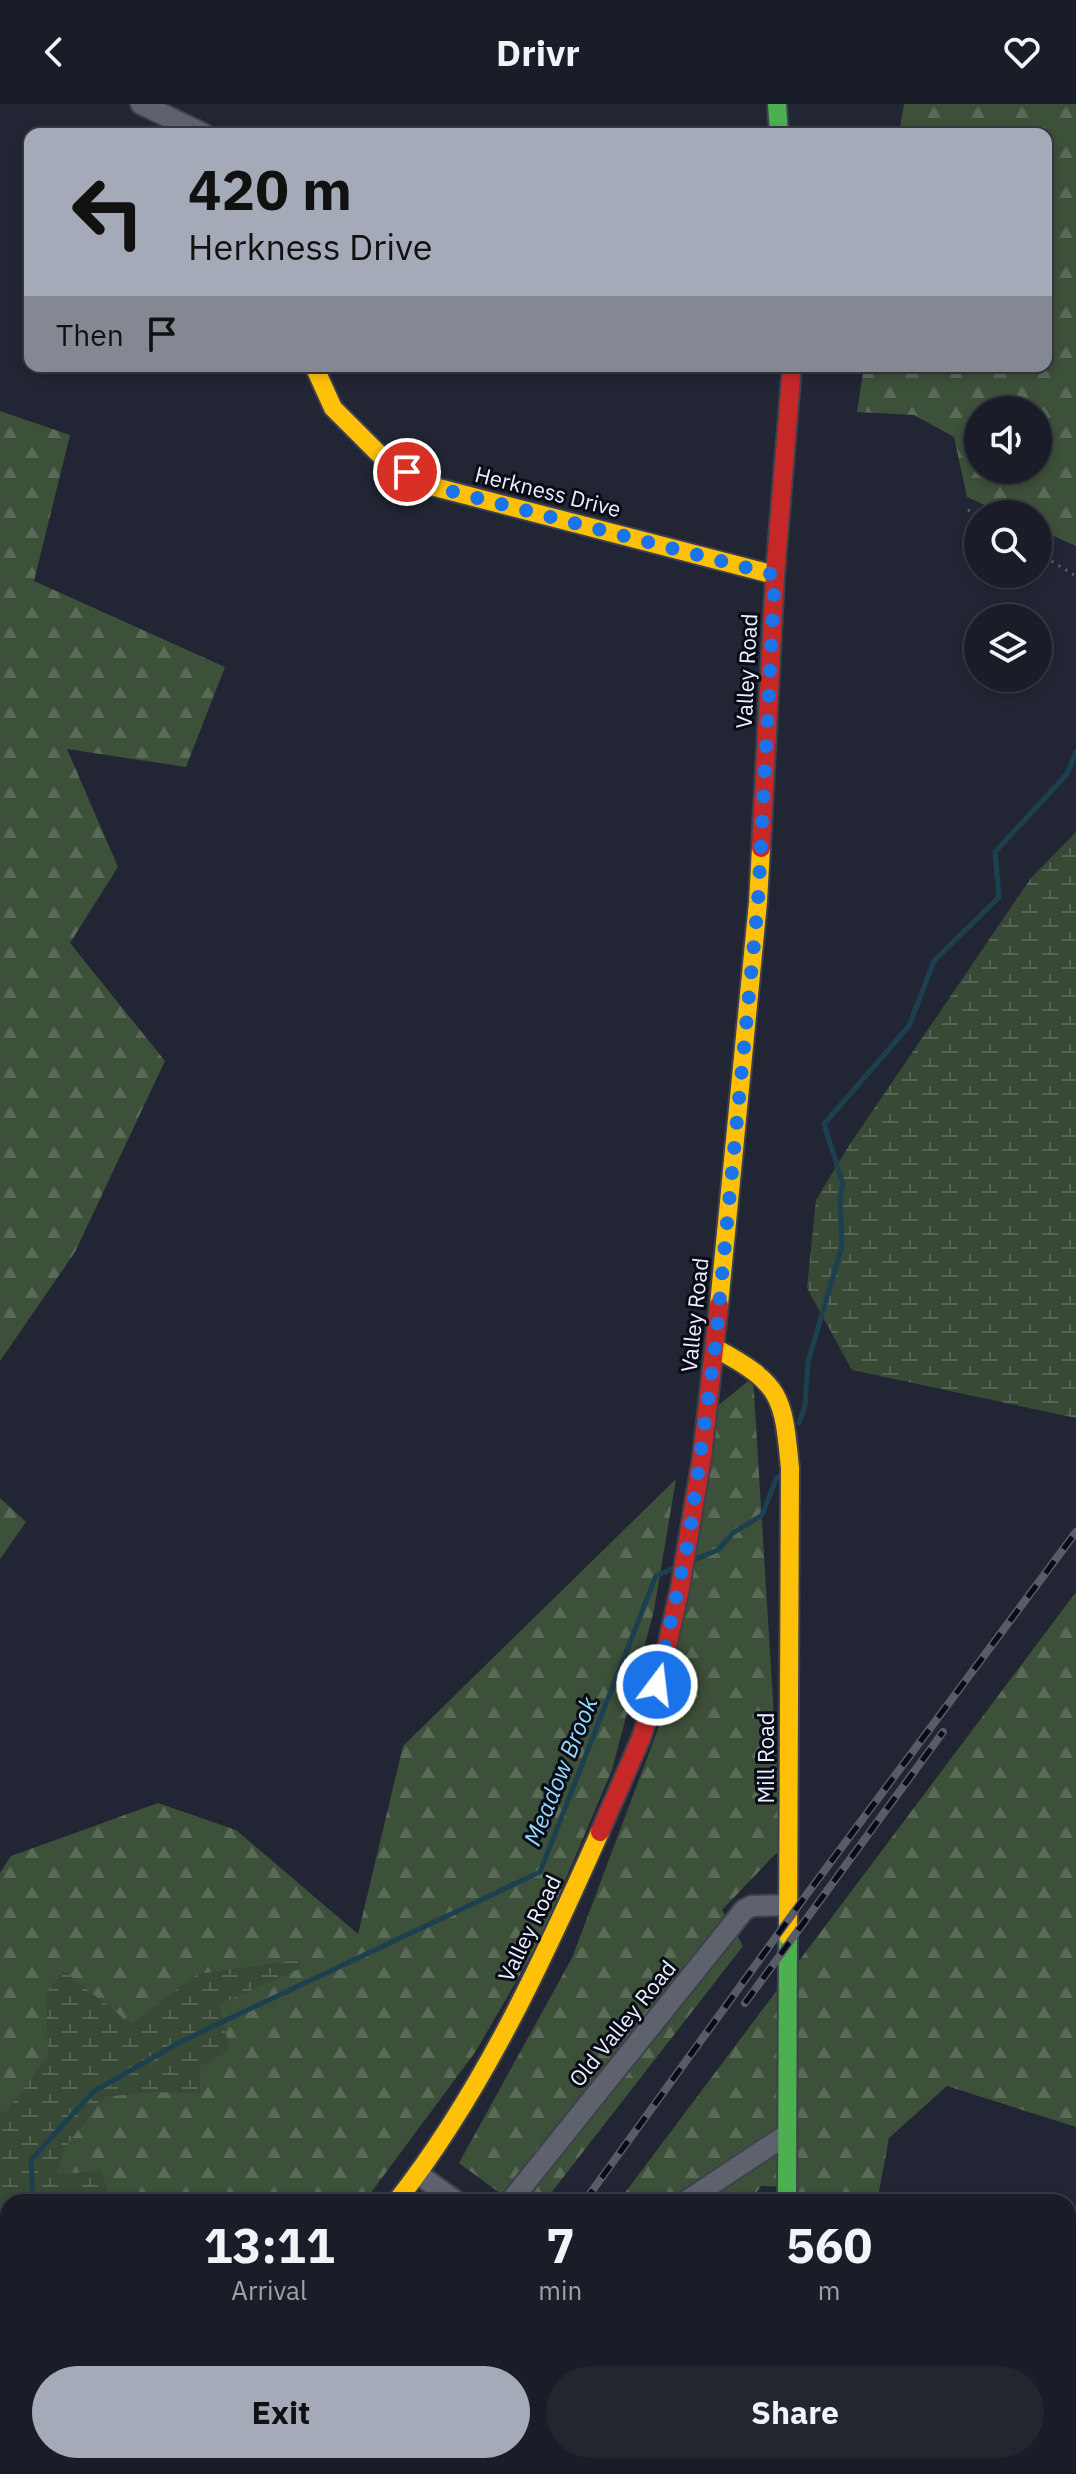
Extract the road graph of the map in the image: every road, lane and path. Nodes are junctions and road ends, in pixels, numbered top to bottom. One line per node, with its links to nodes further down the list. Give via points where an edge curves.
1 (141, 104): 3 (street)
2 (777, 104): 4 (main road)
3 (191, 128)
4 (779, 128)
5 (317, 372): 8 (main road, Herkness Drive, via 333,408 382,457 431,486)
6 (792, 372): 8 (main road, Valley Road)
7 (1052, 561): 9 (path)
8 (775, 575): 10 (main road, Valley Road, via 758,902)
9 (1076, 576)
10 (715, 1348): 11 (main road, Mill Road, via 753,1368 784,1413 790,1468); 13 (main road, Valley Road, via 680,1588 642,1736 564,1915 494,2051)
11 (788, 1905): 12 (main road, Mill Road); 16 (street, Old Valley Road, via 752,1906 737,1917)
12 (786, 2135): 17 (street); 18 (main road, Mill Road)
13 (418, 2174): 14 (main road, Valley Road); 15 (street)
14 (402, 2194)
15 (446, 2194)
16 (516, 2194)
17 (697, 2194)
18 (787, 2194)

